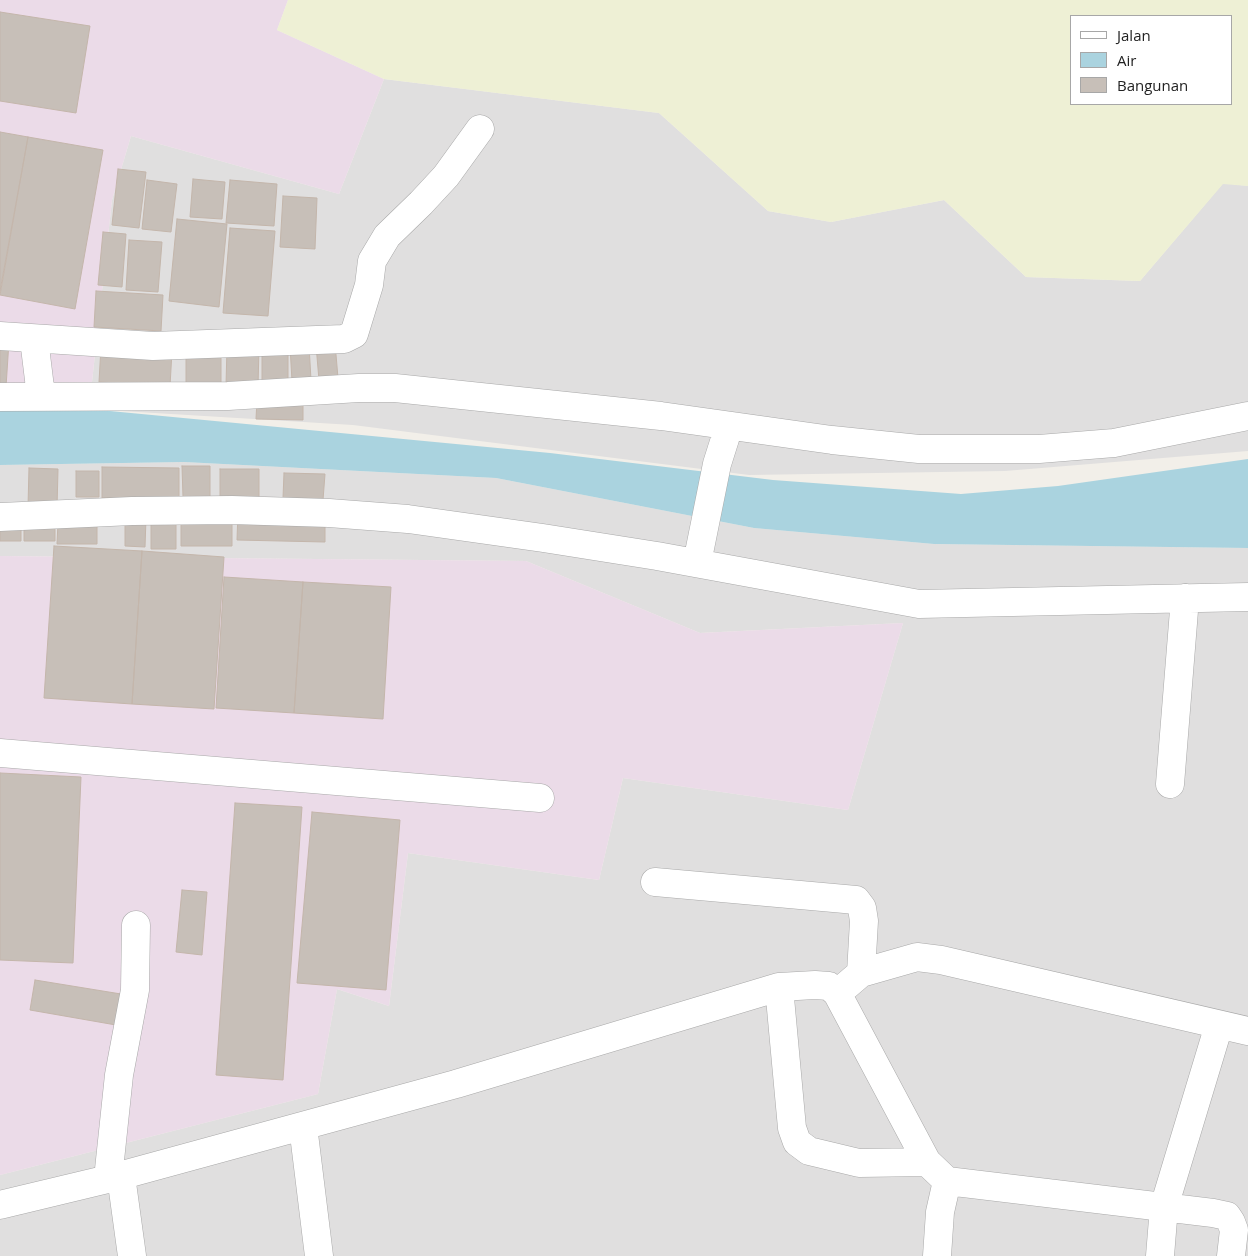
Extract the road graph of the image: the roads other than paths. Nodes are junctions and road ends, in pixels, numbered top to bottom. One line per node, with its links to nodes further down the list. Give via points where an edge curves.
1 (480, 129): 3 (street, via 446,176 386,236 372,261 369,285 354,334 344,339 153,346)
2 (0, 336): 3 (street)
3 (34, 339): 4 (street)
4 (41, 396): 5 (street); 7 (street, via 228,396 395,388)
5 (0, 397)
6 (1248, 416): 7 (street, via 1114,443 1039,449 919,449)
7 (729, 426): 9 (street, via 717,464)
8 (0, 517): 9 (street, via 132,511 329,513 408,519)
9 (697, 564): 11 (street, via 919,604)
10 (1248, 597): 11 (street)
11 (1185, 598): 13 (street)
12 (0, 752): 14 (street)
13 (1170, 784)
14 (540, 798)
15 (655, 882): 17 (street, via 856,900 862,908 864,921)
16 (136, 925): 24 (street, via 135,990 119,1075)
17 (861, 974): 19 (street); 20 (street, via 917,957 941,960)
18 (779, 988): 19 (street, via 829,986); 22 (street); 23 (street, via 792,1128 797,1142 809,1151 859,1163)
19 (837, 993): 23 (street)
20 (1219, 1025): 21 (street); 27 (street)
21 (1248, 1031)
22 (302, 1126): 24 (street); 30 (street)
23 (927, 1162): 25 (street)
24 (114, 1177): 26 (street); 29 (street)
25 (947, 1181): 27 (street); 31 (street, via 940,1212)
26 (0, 1205)
27 (1164, 1207): 28 (street); 32 (street)
28 (1229, 1218): 33 (street, via 1234,1230)
29 (132, 1256)
30 (319, 1256)
31 (937, 1256)
32 (1160, 1256)
33 (1231, 1256)

